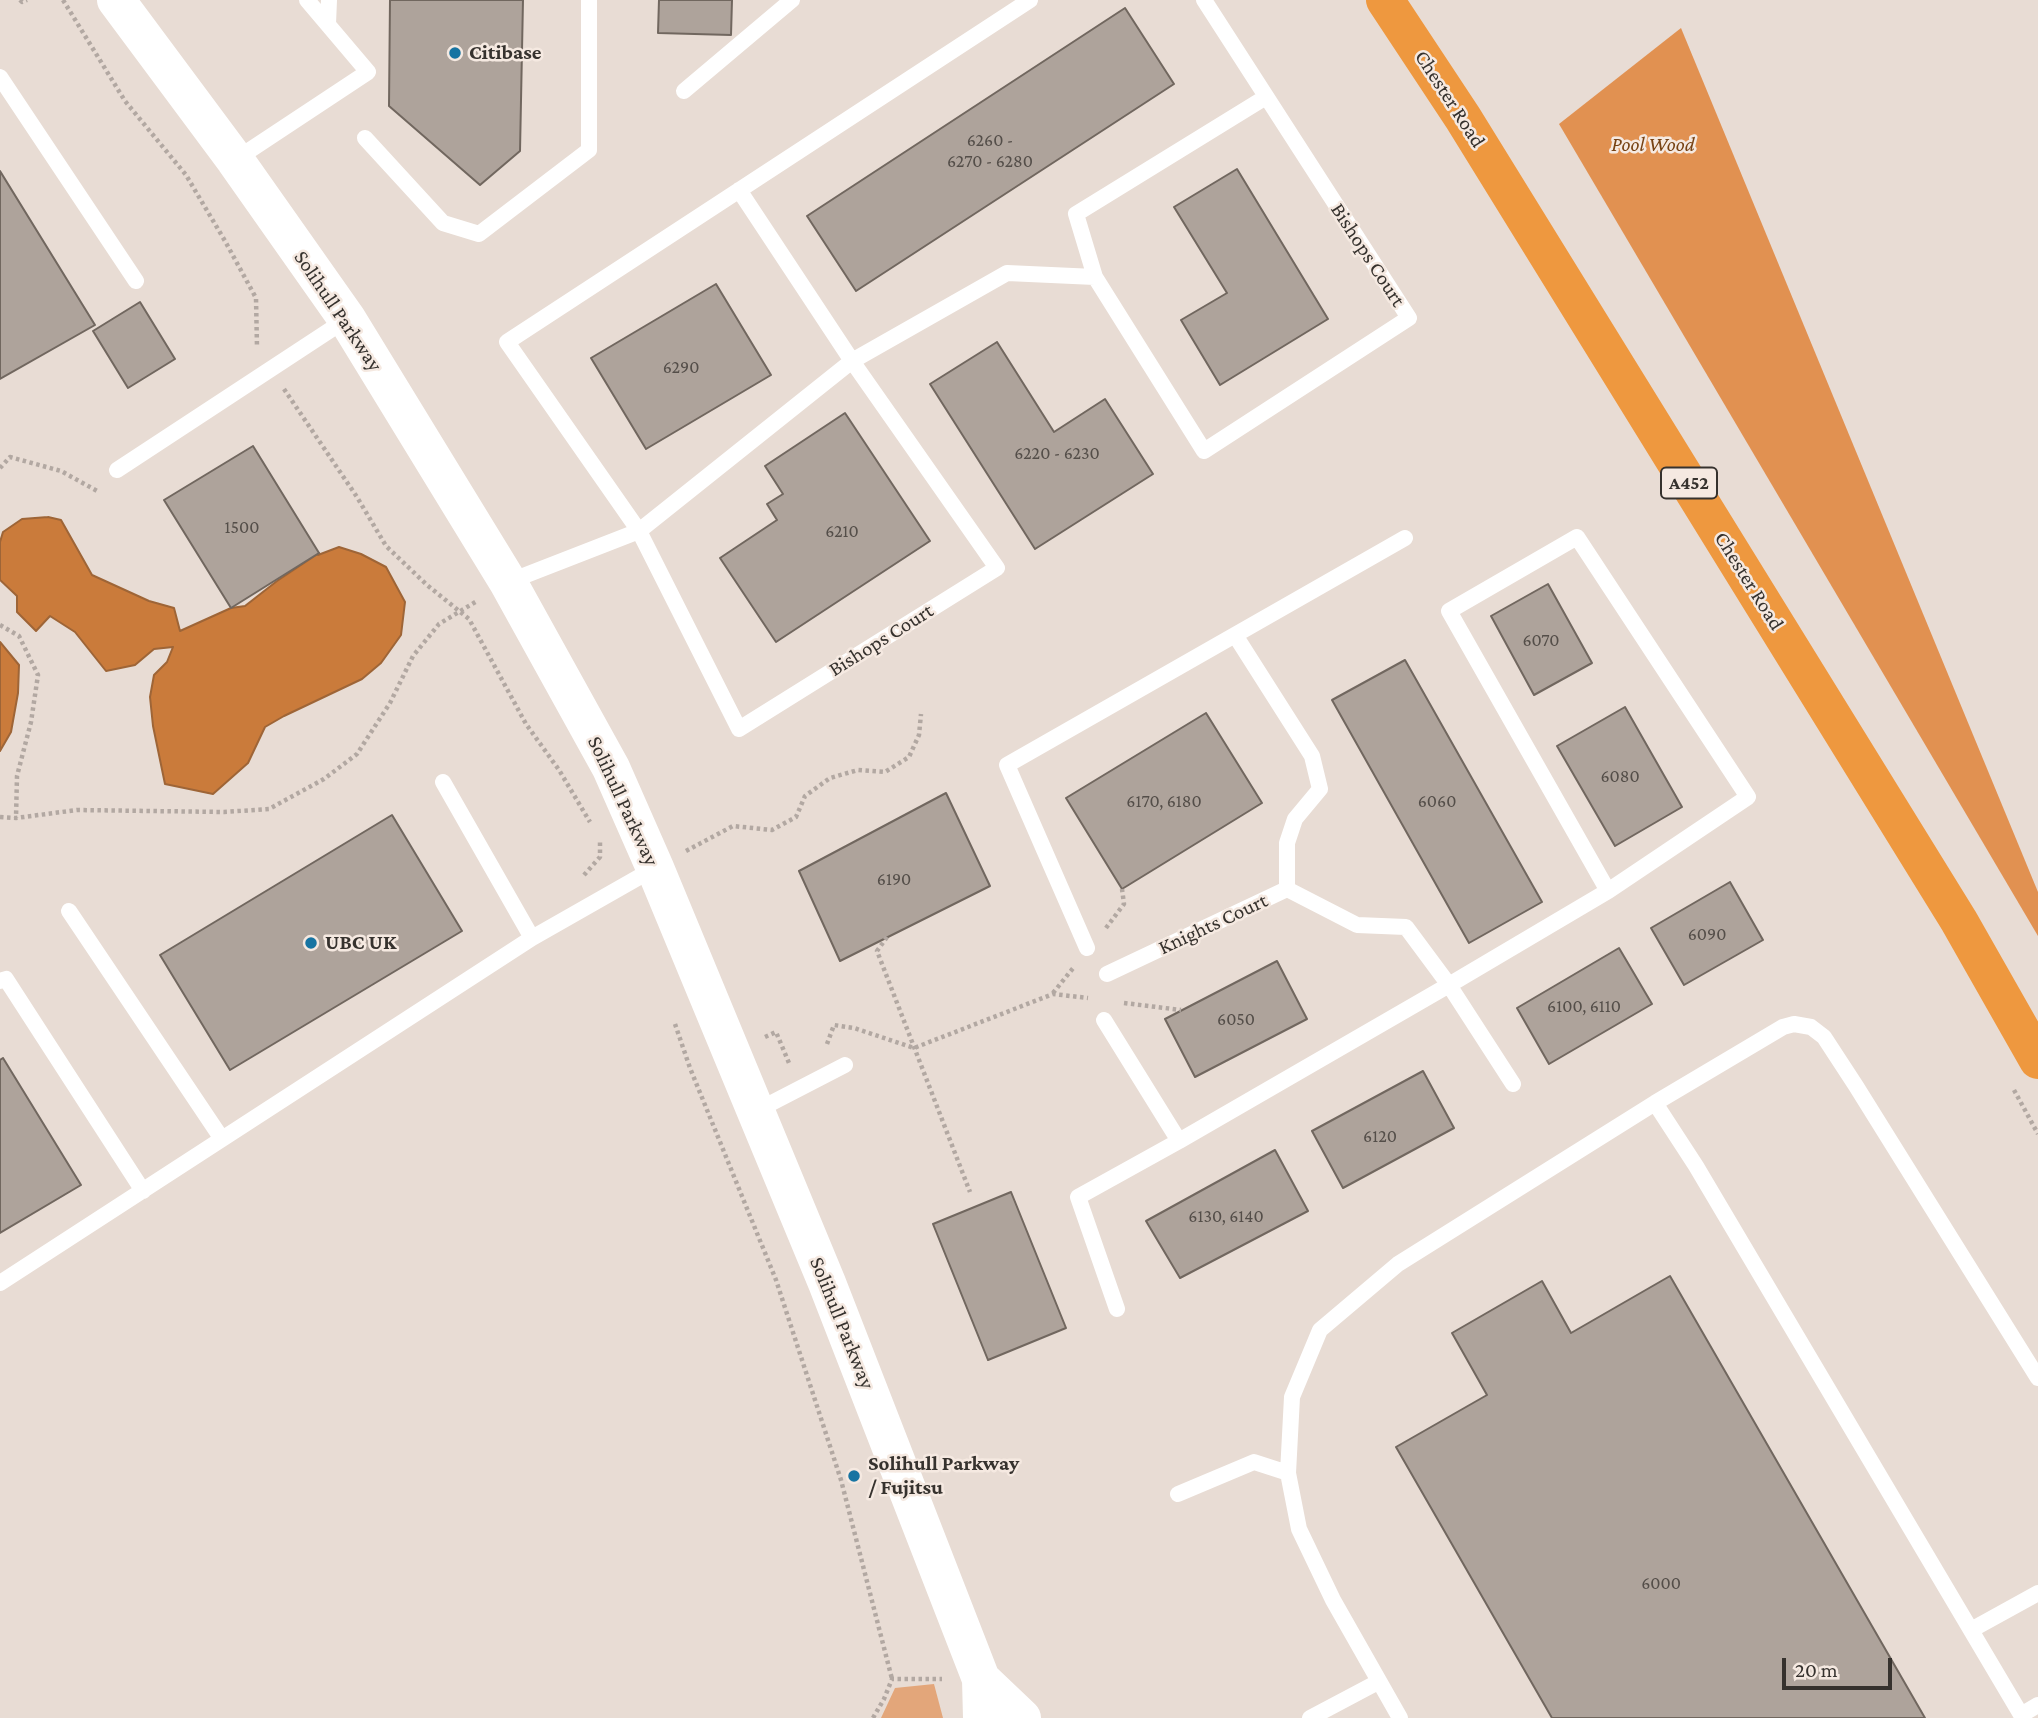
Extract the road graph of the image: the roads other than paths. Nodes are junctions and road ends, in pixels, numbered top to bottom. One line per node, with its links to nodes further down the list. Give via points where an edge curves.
1 (116, 0): 14 (street, Solihull Parkway)
2 (307, 0): 9 (lane)
3 (328, 0): 9 (lane)
4 (589, 0): 13 (lane, via 589,150 479,234 443,223)
5 (792, 0): 11 (lane)
6 (1030, 0): 15 (lane, Bishops Court)
7 (1204, 0): 12 (lane, Bishops Court)
8 (1385, 0): 36 (highway, Chester Road / A452, via 1471,130 1959,921)
9 (328, 24): 14 (lane, via 368,72)
10 (0, 77): 17 (lane)
11 (684, 91)
12 (1266, 97): 16 (lane, Bishops Court, via 1076,214); 16 (lane, Bishops Court, via 1409,318 1204,451)
13 (365, 138)
14 (235, 160): 18 (street, Solihull Parkway)
15 (739, 190): 19 (lane, Bishops Court); 21 (lane, Bishops Court, via 507,342)
16 (1095, 277): 19 (lane, via 1007,273)
17 (136, 281)
18 (347, 319): 20 (lane); 23 (street, Solihull Parkway)
19 (852, 361): 21 (lane); 21 (lane, Bishops Court, via 997,568 739,729)
20 (117, 470)
21 (639, 531): 23 (lane)
22 (1405, 538): 24 (lane)
23 (508, 582): 26 (street, Solihull Parkway, via 611,768)
24 (1235, 635): 27 (lane, Knights Court, via 1312,756 1320,789 1295,819 1287,843); 31 (lane, via 1007,765)
25 (443, 782): 30 (lane)
26 (655, 868): 30 (lane); 40 (street, Solihull Parkway)
27 (1287, 889): 32 (lane, Knights Court); 34 (lane, via 1357,925 1406,927)
28 (1608, 891): 28 (lane, via 1748,797 1577,537 1449,611); 34 (lane)
29 (69, 911): 41 (lane)
30 (532, 939): 41 (lane)
31 (1087, 948)
32 (1107, 974)
33 (0, 981): 43 (lane, via 6,979)
34 (1449, 985): 38 (lane); 42 (lane)
35 (1104, 1020): 42 (lane)
36 (2038, 1060)
37 (845, 1065): 40 (lane)
38 (1513, 1084)
39 (1655, 1103): 46 (lane, via 1783,1027 1811,1027 1824,1037 1856,1086); 47 (lane, via 1398,1264 1320,1330 1292,1397); 50 (lane)
40 (756, 1111): 51 (street, Solihull Parkway)
41 (222, 1139): 43 (lane)
42 (1179, 1142): 45 (lane, via 1078,1197)
43 (143, 1191): 44 (lane)
44 (0, 1283)
45 (1117, 1310)
46 (2038, 1378)
47 (1288, 1473): 48 (lane, via 1254,1462); 52 (lane, via 1299,1529)
48 (1178, 1494)
49 (2038, 1593): 50 (lane)
50 (1971, 1630): 54 (lane)
51 (981, 1679): 55 (street); 56 (street)
52 (1378, 1682): 57 (lane); 58 (lane)
53 (2038, 1705): 54 (lane)
54 (2022, 1716)
55 (982, 1718)
56 (1022, 1718)
57 (1310, 1718)
58 (1400, 1718)

